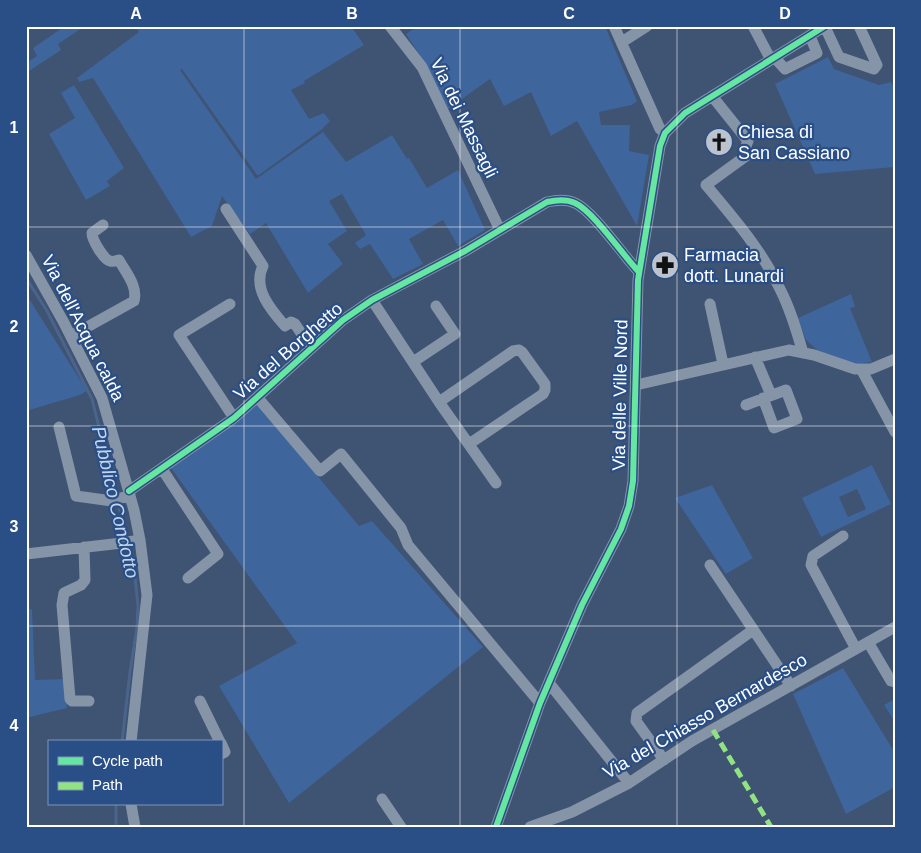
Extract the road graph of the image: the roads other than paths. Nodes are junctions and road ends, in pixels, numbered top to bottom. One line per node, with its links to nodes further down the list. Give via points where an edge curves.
1 (390, 26): 14 (street, Via dei Massagli, via 422,67)
2 (614, 26): 8 (street)
3 (647, 26): 8 (street)
4 (753, 26): 9 (street)
5 (825, 26): 6 (street, via 838,57 874,69 877,65); 7 (street, Via delle Ville Nord)
6 (858, 26)
7 (810, 36): 9 (street, Via delle Ville Nord); 9 (street, via 817,53 785,69)
8 (622, 42): 11 (street, via 660,129)
9 (773, 59): 10 (street, Via delle Ville Nord)
10 (712, 96): 11 (street, Via delle Ville Nord, via 685,113); 23 (street, via 748,141 746,156 706,185 765,261 781,290)
11 (665, 133): 16 (street, Via delle Ville Nord)
12 (226, 209): 22 (street, via 263,266 258,275 268,307 285,326 291,322 295,324)
13 (103, 225): 21 (street, via 92,234 92,238 105,259 118,260 133,283 136,298)
14 (500, 230): 16 (street, Via del Borghetto, via 548,202 574,202 588,213); 17 (street, Via del Borghetto)
15 (26, 255): 21 (street, Via dell'Acqua calda)
16 (638, 272): 29 (street, Via delle Ville Nord)
17 (372, 300): 22 (street, Via del Borghetto); 26 (street)
18 (230, 304): 33 (street, via 179,335)
19 (710, 304): 27 (street)
20 (436, 306): 26 (street, via 455,334)
21 (71, 336): 39 (street, Via dell'Acqua calda, via 102,398)
22 (311, 348): 30 (street, Via del Borghetto)
23 (803, 353): 24 (street, via 789,350); 28 (street)
24 (755, 357): 27 (street); 32 (street, via 767,397)
25 (895, 359): 28 (street, via 871,369)
26 (413, 362): 31 (street)
27 (722, 364): 29 (street)
28 (861, 369): 35 (street)
29 (636, 385): 51 (street, Via delle Ville Nord, via 633,481 629,506 621,530 582,605)
30 (258, 398): 33 (street, Via del Borghetto); 55 (street, via 320,471 341,454 401,528 408,545)
31 (439, 402): 36 (street); 36 (street, via 518,350 545,384 543,394)
32 (746, 405)
33 (234, 418): 37 (street, Via del Borghetto)
34 (59, 427): 39 (street, via 76,496 112,501)
35 (895, 432)
36 (469, 444): 38 (street)
37 (162, 469): 39 (street, Via del Borghetto); 45 (street, via 218,554)
38 (496, 484)
39 (124, 496): 41 (street, Via dell'Acqua calda)
40 (843, 536): 49 (street, via 813,556 811,565)
41 (140, 540): 42 (street); 56 (street, Via dell'Acqua calda, via 146,595)
42 (84, 547): 43 (street); 53 (street, via 85,580 82,585 64,593 62,605 70,699)
43 (26, 554)
44 (710, 565): 47 (street)
45 (188, 578)
46 (895, 627): 48 (street, Via del Chiasso Bernardesco)
47 (753, 630): 52 (street); 58 (street, via 637,713 636,721)
48 (868, 642): 49 (street, Via del Chiasso Bernardesco); 50 (street, via 891,681)
49 (856, 649): 52 (street, Via del Chiasso Bernardesco)
50 (895, 682)
51 (549, 683): 55 (street, Via delle Ville Nord); 59 (street)
52 (791, 686): 58 (street, Via del Chiasso Bernardesco)
53 (88, 701)
54 (200, 701): 57 (street)
55 (540, 703): 64 (street, Via delle Ville Nord)
56 (132, 740)
57 (220, 740)
58 (664, 760): 59 (street, Via del Chiasso Bernardesco)
59 (629, 783): 65 (street, Via del Chiasso Bernardesco, via 572,812)
60 (382, 799): 63 (street)
61 (131, 806): 62 (street)
62 (135, 827)
63 (401, 827)
64 (496, 827)
65 (530, 827)

